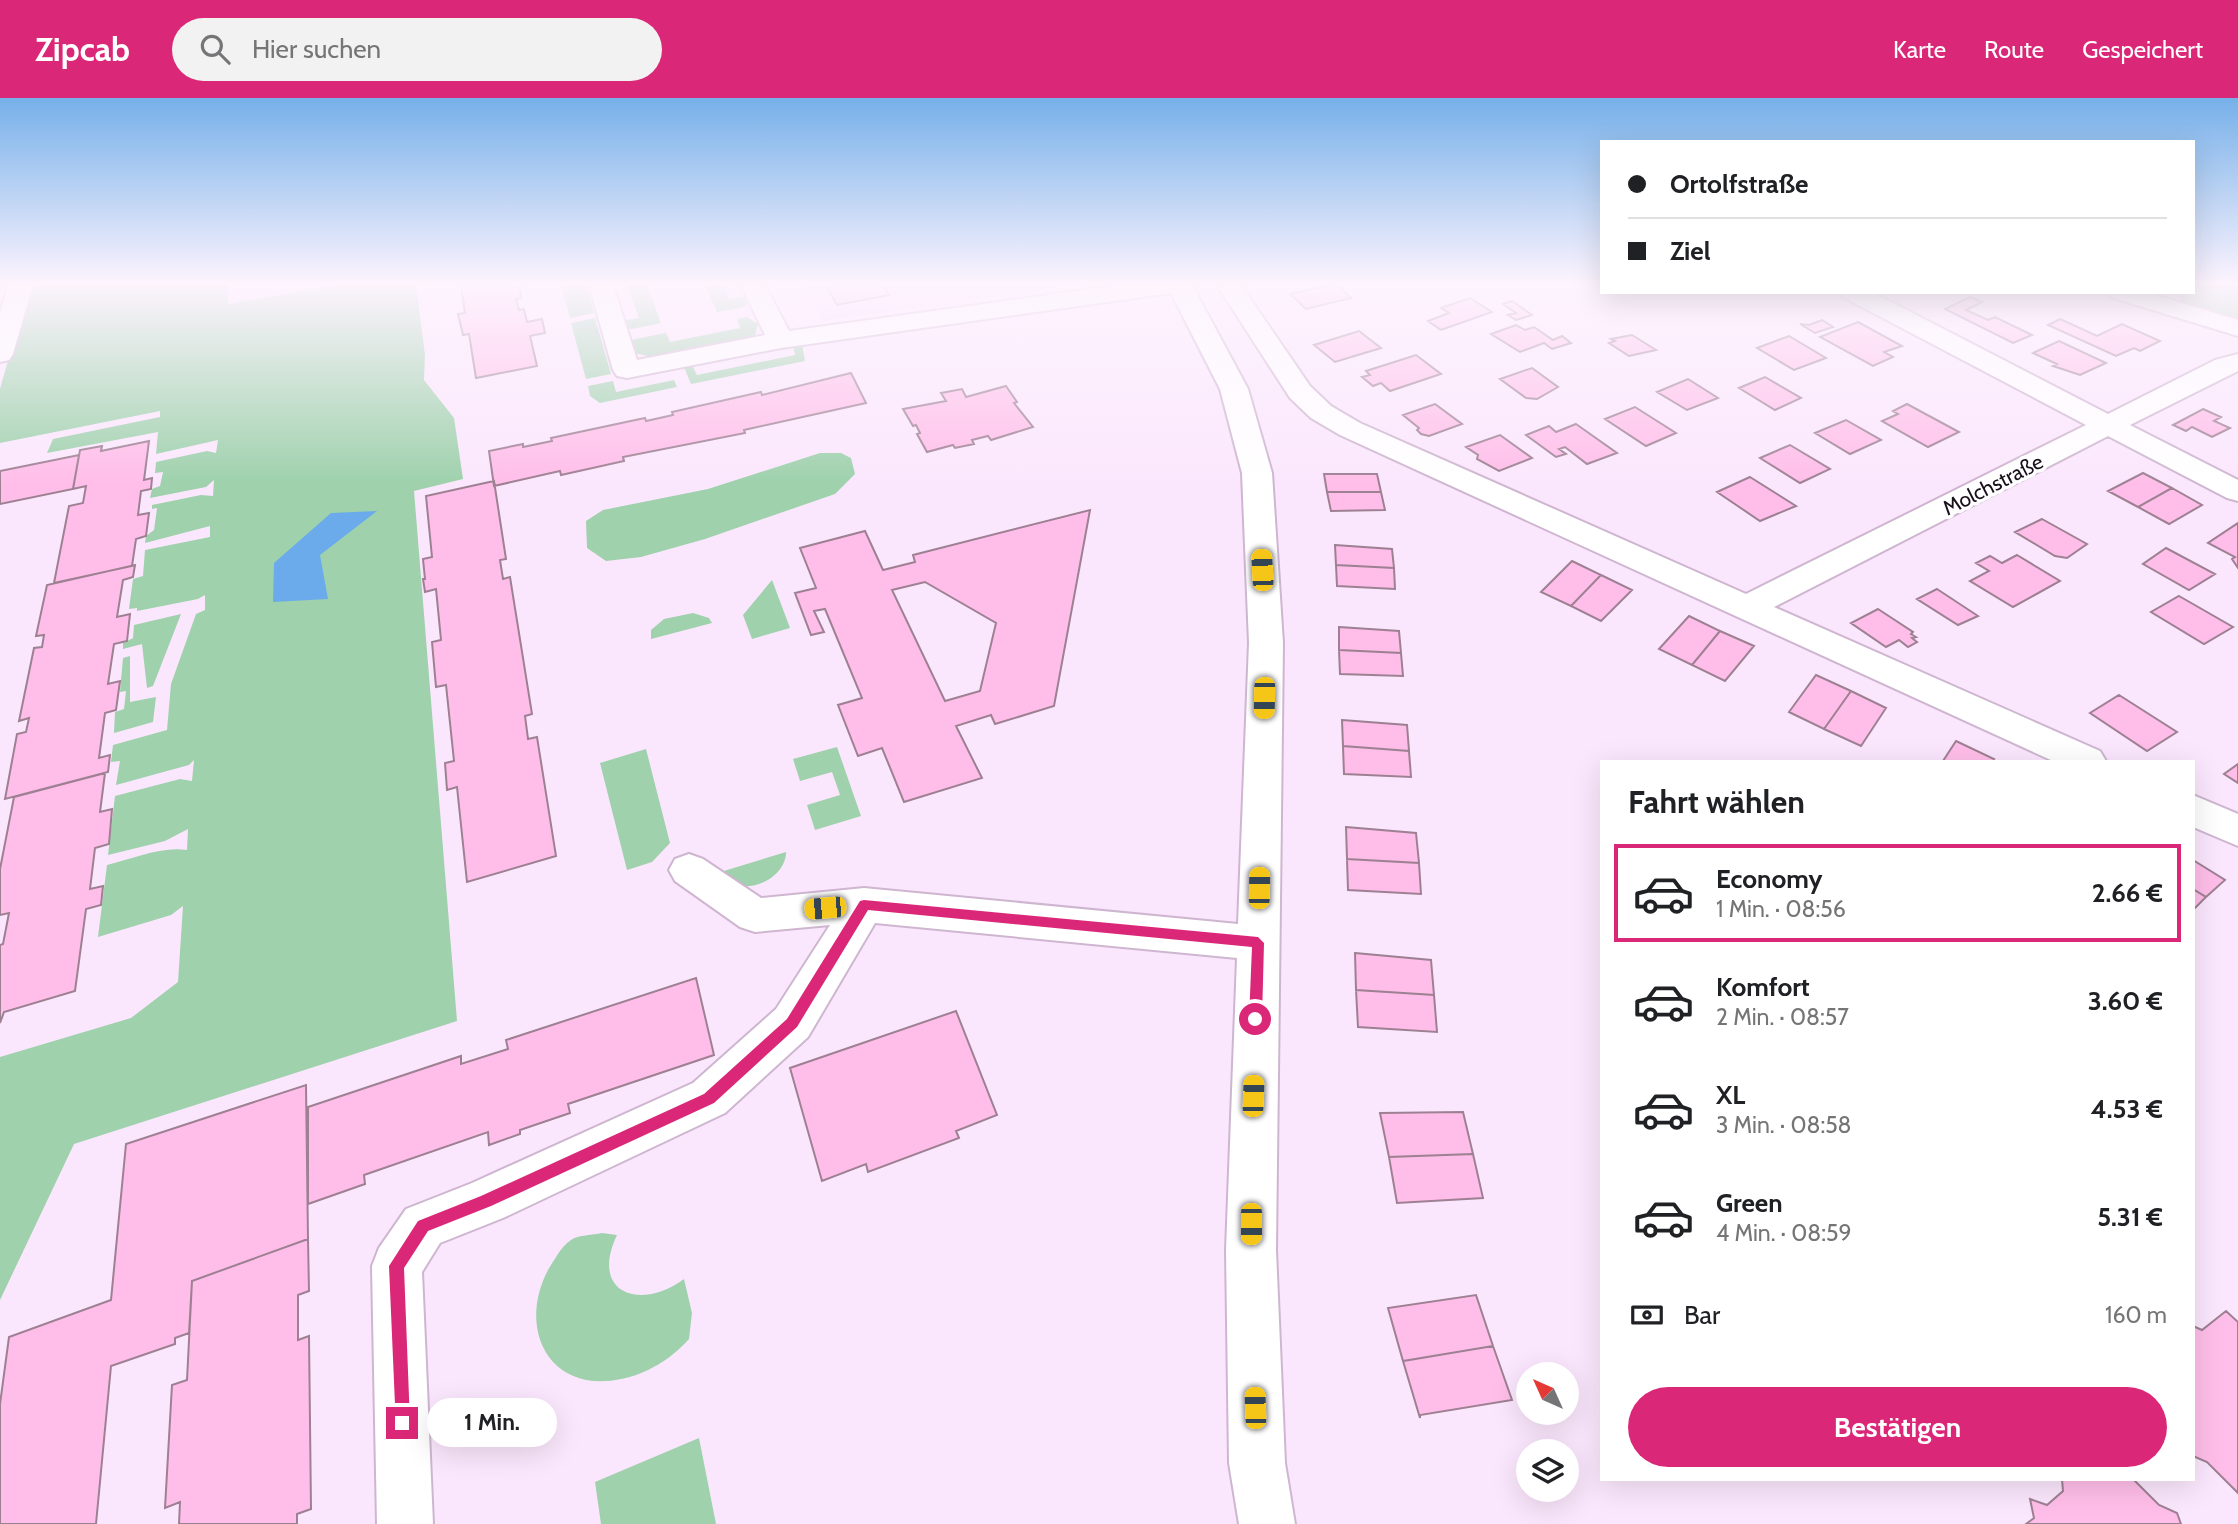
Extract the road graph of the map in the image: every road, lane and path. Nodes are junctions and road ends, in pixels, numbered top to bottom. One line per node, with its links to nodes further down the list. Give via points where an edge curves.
1 (621, 352): 2 (street, via 627,370)
2 (722, 352)
3 (1216, 352): 15 (street, via 1234,389 1257,473 1266,643)
4 (1273, 352): 9 (street, via 1300,392 1321,412 1350,429)
5 (1967, 352): 7 (street)
6 (2238, 362): 7 (street, Molchstraße)
7 (2110, 426): 8 (street); 9 (street, Molchstraße)
8 (2238, 492)
9 (1747, 607): 10 (street)
10 (2085, 760)
11 (2195, 811): 12 (street)
12 (2238, 831)
13 (689, 870): 14 (street, via 755,915)
14 (864, 905): 15 (street); 16 (street, via 792,1023 709,1098 423,1226 397,1266)
15 (1258, 943): 17 (street, via 1251,1250 1257,1462)
16 (405, 1524)
17 (1267, 1524)

